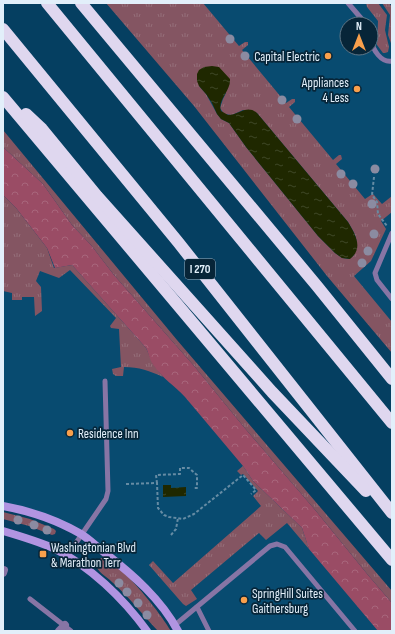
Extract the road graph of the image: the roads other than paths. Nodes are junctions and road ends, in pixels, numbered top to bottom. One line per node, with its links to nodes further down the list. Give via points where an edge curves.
1 (47, 3): 14 (highway)
2 (80, 3): 12 (highway)
3 (348, 3): 4 (lane)
4 (359, 16)
5 (3, 29): 16 (highway, I 270, via 178,242)
6 (379, 55): 7 (lane, via 382,59)
7 (392, 61)
8 (3, 93): 17 (highway, via 42,129 97,196 272,392)
9 (3, 97): 21 (highway)
10 (392, 233): 11 (lane, via 375,272 377,280)
11 (392, 298)
12 (392, 379)
13 (105, 381): 19 (lane, via 108,491 106,499)
14 (392, 423)
15 (3, 506): 19 (street, via 47,518)
16 (392, 513)
17 (392, 518)
18 (3, 532): 20 (street, via 39,543)
19 (81, 534): 20 (lane); 25 (street, via 133,575 162,606)
20 (67, 556): 27 (street, via 105,584)
21 (392, 560)
22 (30, 599): 24 (lane)
23 (197, 607): 25 (lane); 28 (lane); 29 (lane, via 270,546 277,544 285,547)
24 (62, 628): 26 (lane)
25 (176, 628)
26 (71, 631)
27 (147, 631)
28 (209, 631)
29 (355, 631)

